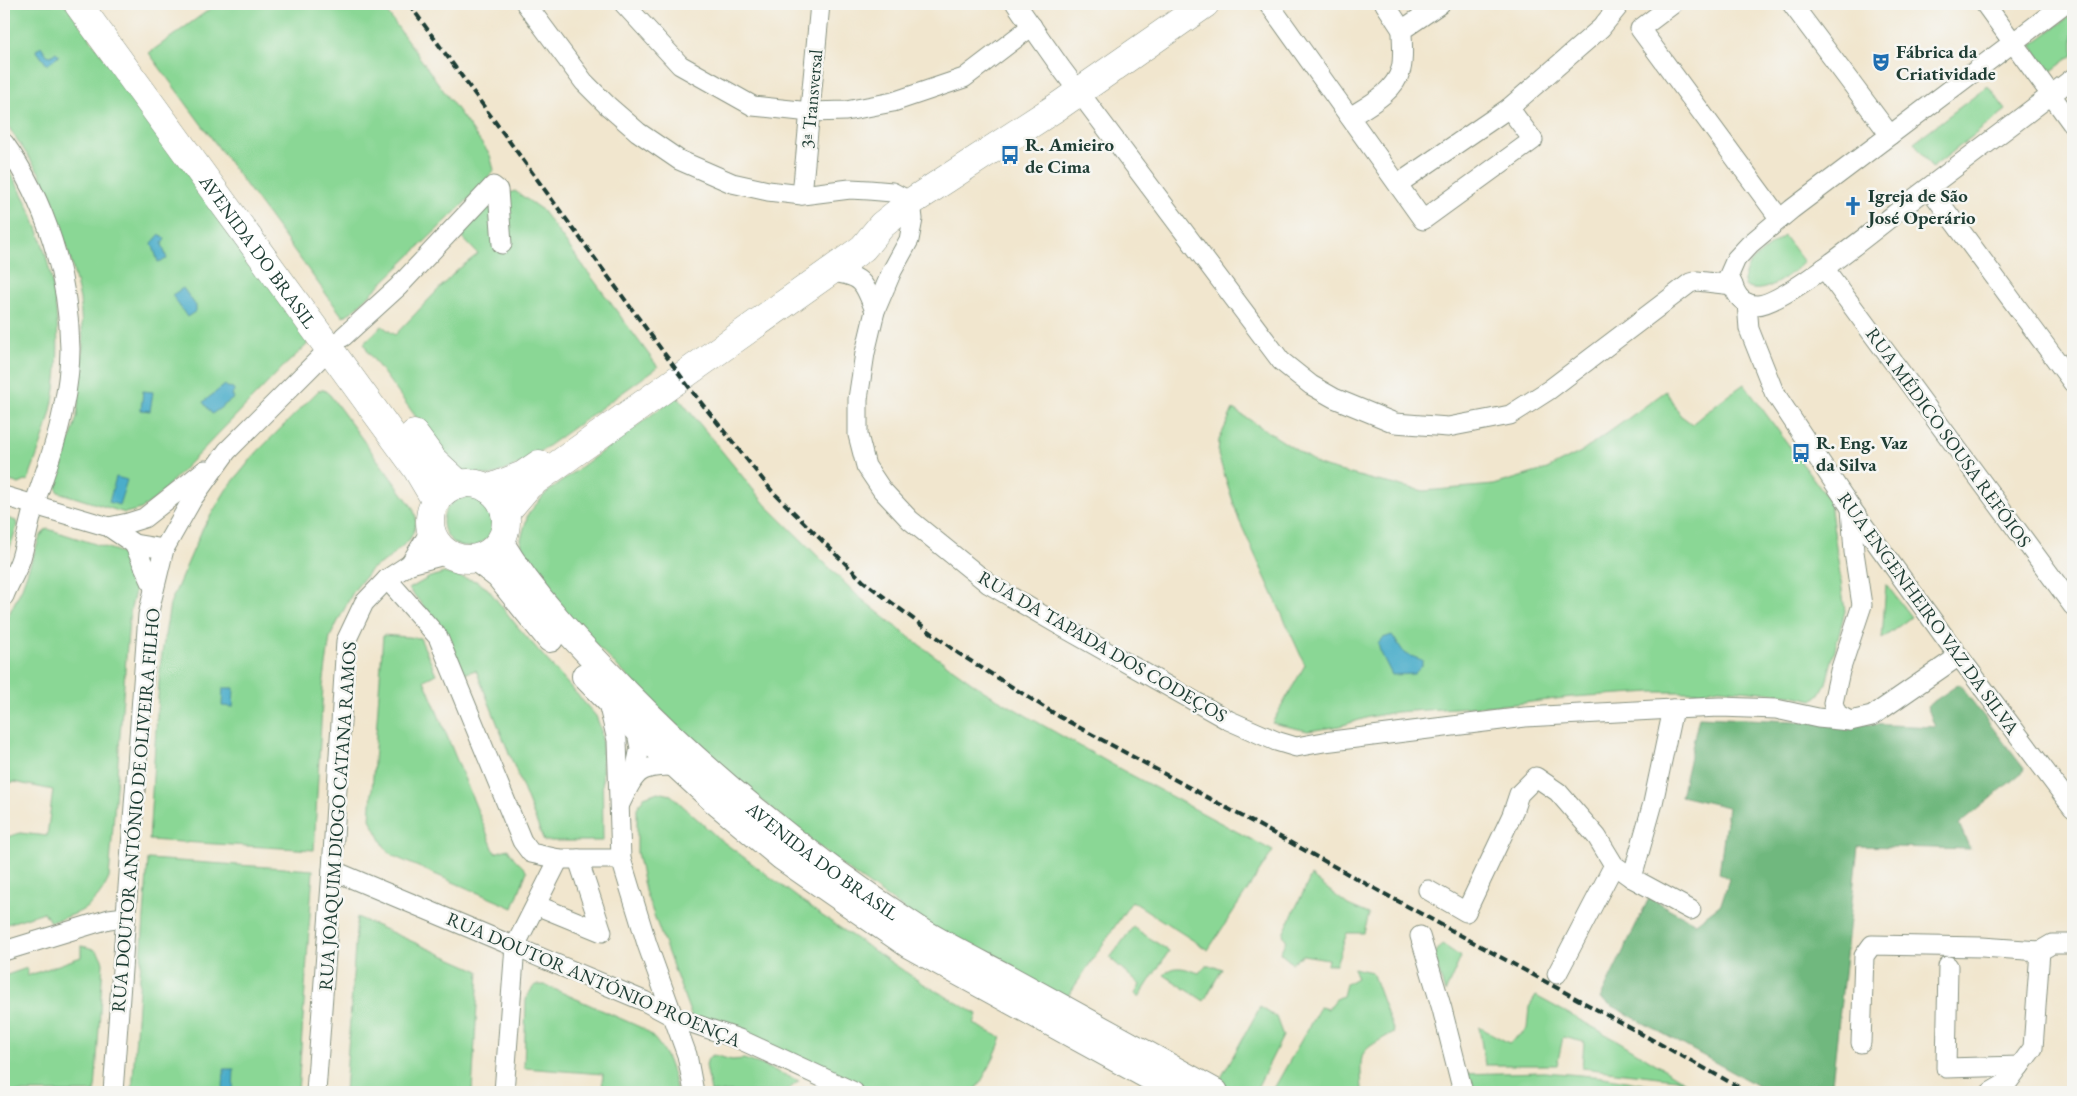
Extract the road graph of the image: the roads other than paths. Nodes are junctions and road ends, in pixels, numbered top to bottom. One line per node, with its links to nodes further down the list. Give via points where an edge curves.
1 (78, 4): 40 (main road, AVENIDA DO BRASIL)
2 (99, 4): 40 (main road, AVENIDA DO BRASIL)
3 (526, 4): 30 (street, via 584,82 638,132 680,160 732,183)
4 (624, 4): 23 (street, via 680,66 753,106)
5 (820, 4): 23 (street, 3ª Transversal)
6 (1016, 4): 16 (street)
7 (1205, 4): 20 (main road)
8 (1268, 4): 24 (street)
9 (1385, 4): 17 (street)
10 (1440, 4): 17 (street)
11 (1616, 4): 22 (street, via 1618,7 1601,28)
12 (1673, 4): 32 (street, via 1640,29)
13 (1792, 4): 26 (street)
14 (1985, 4): 18 (street)
15 (2064, 4): 18 (street)
16 (1032, 26): 20 (street); 23 (street, via 964,78 893,102 846,111)
17 (1402, 30): 24 (street, via 1402,68 1396,83)
18 (2013, 42): 21 (street); 26 (street)
19 (2073, 78): 21 (street)
20 (1080, 91): 31 (main road); 37 (street, via 1281,360 1311,385 1334,398 1395,423 1448,427 1510,415 1549,390 1690,283)
21 (2052, 94): 25 (street); 29 (street)
22 (1509, 108): 28 (street); 28 (street, via 1533,140 1423,220)
23 (810, 112): 30 (street, 3ª Transversal)
24 (1350, 117): 28 (street)
25 (2073, 125)
26 (1890, 135): 32 (street)
27 (4, 143): 47 (street, via 47,223 67,308 70,350 63,408)
28 (1398, 184)
29 (1929, 188): 35 (street); 41 (street)
30 (802, 195): 31 (street, via 869,190 892,192)
31 (911, 202): 33 (main road); 39 (street, RUA DA TAPADA DOS CODEÇOS, via 910,240)
32 (1780, 218): 37 (street, via 1736,258 1729,275)
33 (882, 225): 36 (main road, via 863,248); 44 (main road, via 856,237 523,475)
34 (502, 244): 40 (street, RUA DOUTOR ANTÓNIO DE OLIVEIRA FILHO, via 498,190 493,186 398,287)
35 (1824, 268): 38 (street, via 1776,300 1760,305); 62 (street, RUA MÉDICO SOUSA REFÓIOS)
36 (829, 272): 39 (street, via 854,276 866,287); 49 (main road, via 528,485)
37 (1733, 285): 38 (street, via 1736,294)
38 (1747, 303): 48 (street, RUA ENGENHEIRO VAZ DA SILVA, via 1749,329 1774,392)
39 (875, 311): 64 (street, RUA DA TAPADA DOS CODEÇOS, via 858,399 858,435 866,466 882,490 910,520 989,584 1228,720 1296,747 1525,717)
40 (336, 343): 42 (street, RUA DOUTOR ANTÓNIO DE OLIVEIRA FILHO); 43 (main road, AVENIDA DO BRASIL, via 434,461); 46 (main road, AVENIDA DO BRASIL)
41 (2073, 383)
42 (227, 451): 50 (street, via 169,500 144,518); 55 (street, RUA DOUTOR ANTÓNIO DE OLIVEIRA FILHO, via 192,498)
43 (460, 484): 44 (main road); 46 (main road)
44 (488, 489): 49 (main road, via 502,504)
45 (4, 496): 47 (street)
46 (436, 501): 52 (main road, via 430,520)
47 (34, 506): 51 (street); 61 (street, via 20,560)
48 (1851, 508): 63 (street, RUA ENGENHEIRO VAZ DA SILVA); 65 (street, via 1862,606 1840,671 1834,702 1837,714)
49 (505, 513): 53 (main road, via 506,523)
50 (128, 523): 51 (street); 55 (street, via 145,529)
51 (109, 527): 54 (street)
52 (431, 530): 56 (main road); 58 (street, RUA JOAQUIM DIOGO CATANA RAMOS)
53 (500, 542): 57 (main road, via 494,550); 66 (main road, AVENIDA DO BRASIL)
54 (134, 544): 55 (street); 60 (street)
55 (164, 550): 60 (street, RUA DOUTOR ANTÓNIO DE OLIVEIRA FILHO)
56 (448, 554): 57 (main road); 58 (street, RUA JOAQUIM DIOGO CATANA RAMOS)
57 (477, 559): 66 (main road, AVENIDA DO BRASIL, via 499,576 551,641)
58 (410, 564): 59 (street, RUA JOAQUIM DIOGO CATANA RAMOS)
59 (387, 579): 71 (street, via 438,637 522,841 532,853); 75 (street, RUA JOAQUIM DIOGO CATANA RAMOS, via 364,603 346,641)
60 (154, 588): 80 (street, RUA DOUTOR ANTÓNIO DE OLIVEIRA FILHO, via 148,615)
61 (4, 596)
62 (2073, 606)
63 (1959, 656): 65 (street, via 1872,716); 70 (street, RUA ENGENHEIRO VAZ DA SILVA)
64 (1673, 709): 65 (street, via 1776,709); 76 (street, via 1653,803)
65 (1850, 721)
66 (633, 728): 67 (main road, AVENIDA DO BRASIL); 68 (street, via 640,748); 69 (street); 91 (main road, AVENIDA DO BRASIL, via 727,787 793,842 919,929)
67 (678, 766): 68 (street, via 653,766); 91 (main road, AVENIDA DO BRASIL, via 782,856 909,945)
68 (634, 776): 69 (street)
69 (618, 807): 73 (street)
70 (2073, 808)
71 (559, 859): 72 (street); 78 (street)
72 (578, 859): 73 (street); 78 (street, via 602,932)
73 (621, 859): 88 (street)
74 (1614, 865): 76 (street); 77 (street, via 1576,812 1558,792 1536,777 1519,794 1466,912); 87 (street)
75 (332, 870): 83 (street, RUA DOUTOR ANTÓNIO PROENÇA); 93 (street, RUA JOAQUIM DIOGO CATANA RAMOS)
76 (1632, 878): 79 (street)
77 (1428, 890)
78 (536, 905): 83 (street)
79 (1691, 910)
80 (125, 917): 85 (street); 92 (street, RUA DOUTOR ANTÓNIO DE OLIVEIRA FILHO)
81 (1420, 936): 98 (street)
82 (2073, 944): 84 (street, via 2052,944)
83 (514, 946): 88 (street, RUA DOUTOR ANTÓNIO PROENÇA); 94 (street)
84 (2040, 951): 89 (street, via 1872,945 1864,956); 90 (street, via 2033,1048)
85 (4, 952)
86 (1948, 966): 90 (street, via 1946,1068)
87 (1556, 974)
88 (674, 1017): 95 (street, via 687,1055); 96 (street, RUA DOUTOR ANTÓNIO PROENÇA, via 738,1039)
89 (1861, 1043)
90 (2020, 1066): 99 (street, via 2008,1082)
91 (1169, 1085): 97 (main road, AVENIDA DO BRASIL)
92 (113, 1092)
93 (316, 1092)
94 (504, 1092)
95 (694, 1092)
96 (854, 1092)
97 (1215, 1092)
98 (1463, 1092)
99 (1991, 1092)

